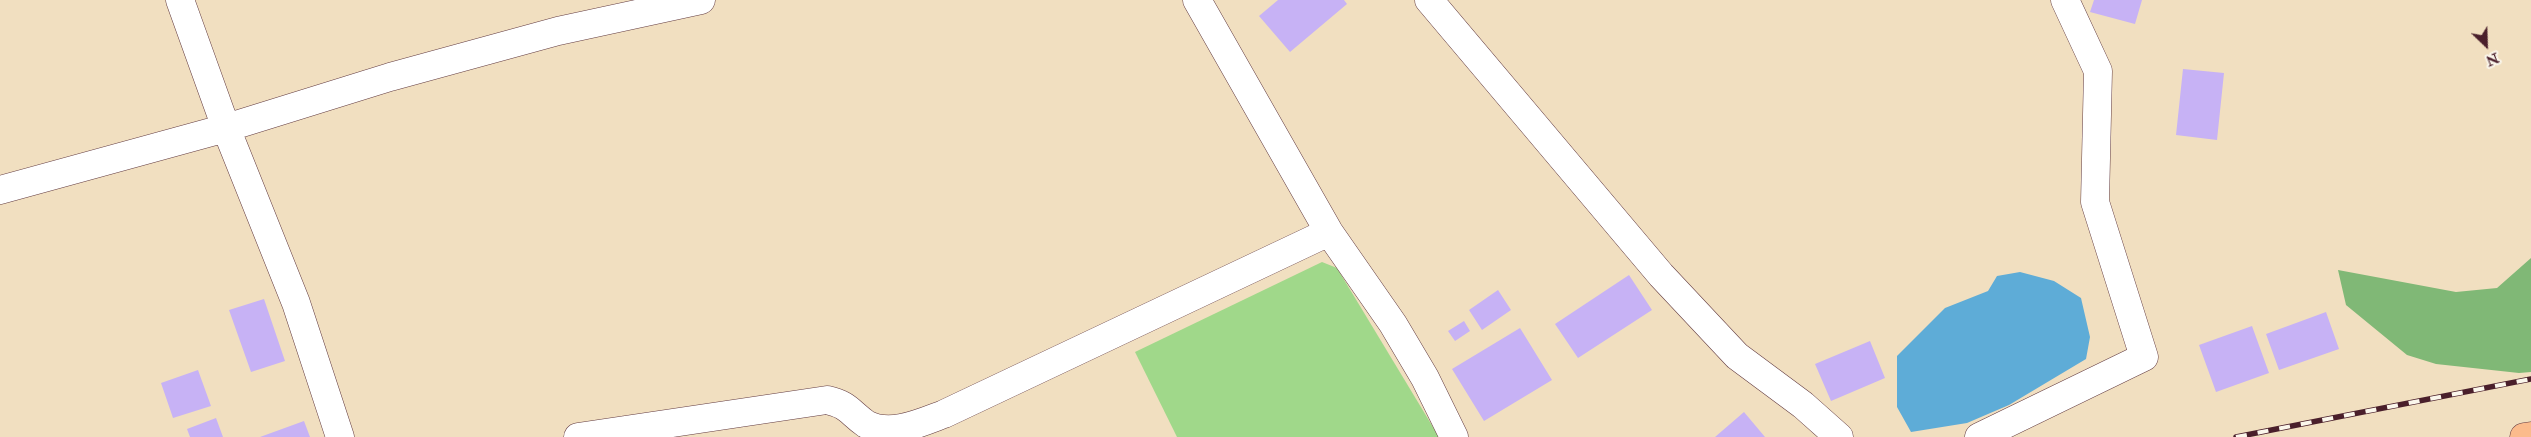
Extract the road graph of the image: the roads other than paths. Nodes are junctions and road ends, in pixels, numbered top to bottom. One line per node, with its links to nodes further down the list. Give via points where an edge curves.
1 (180, 0): 6 (street)
2 (701, 0): 6 (street, via 558,31 390,77)
3 (1197, 0): 8 (street)
4 (1429, 0): 13 (street, via 1660,275 1737,356 1803,405)
5 (2065, 0): 14 (street, via 2098,72 2095,202 2144,357)
6 (226, 128): 7 (street); 10 (street, via 296,303)
7 (0, 190)
8 (1330, 232): 11 (street, via 909,428 883,431 867,424 842,403 827,400); 12 (street, via 1425,378)
9 (2531, 436): 15 (main road)
10 (340, 437)
11 (578, 437)
12 (1454, 437)
13 (1839, 437)
14 (1979, 437)
15 (2524, 437)

